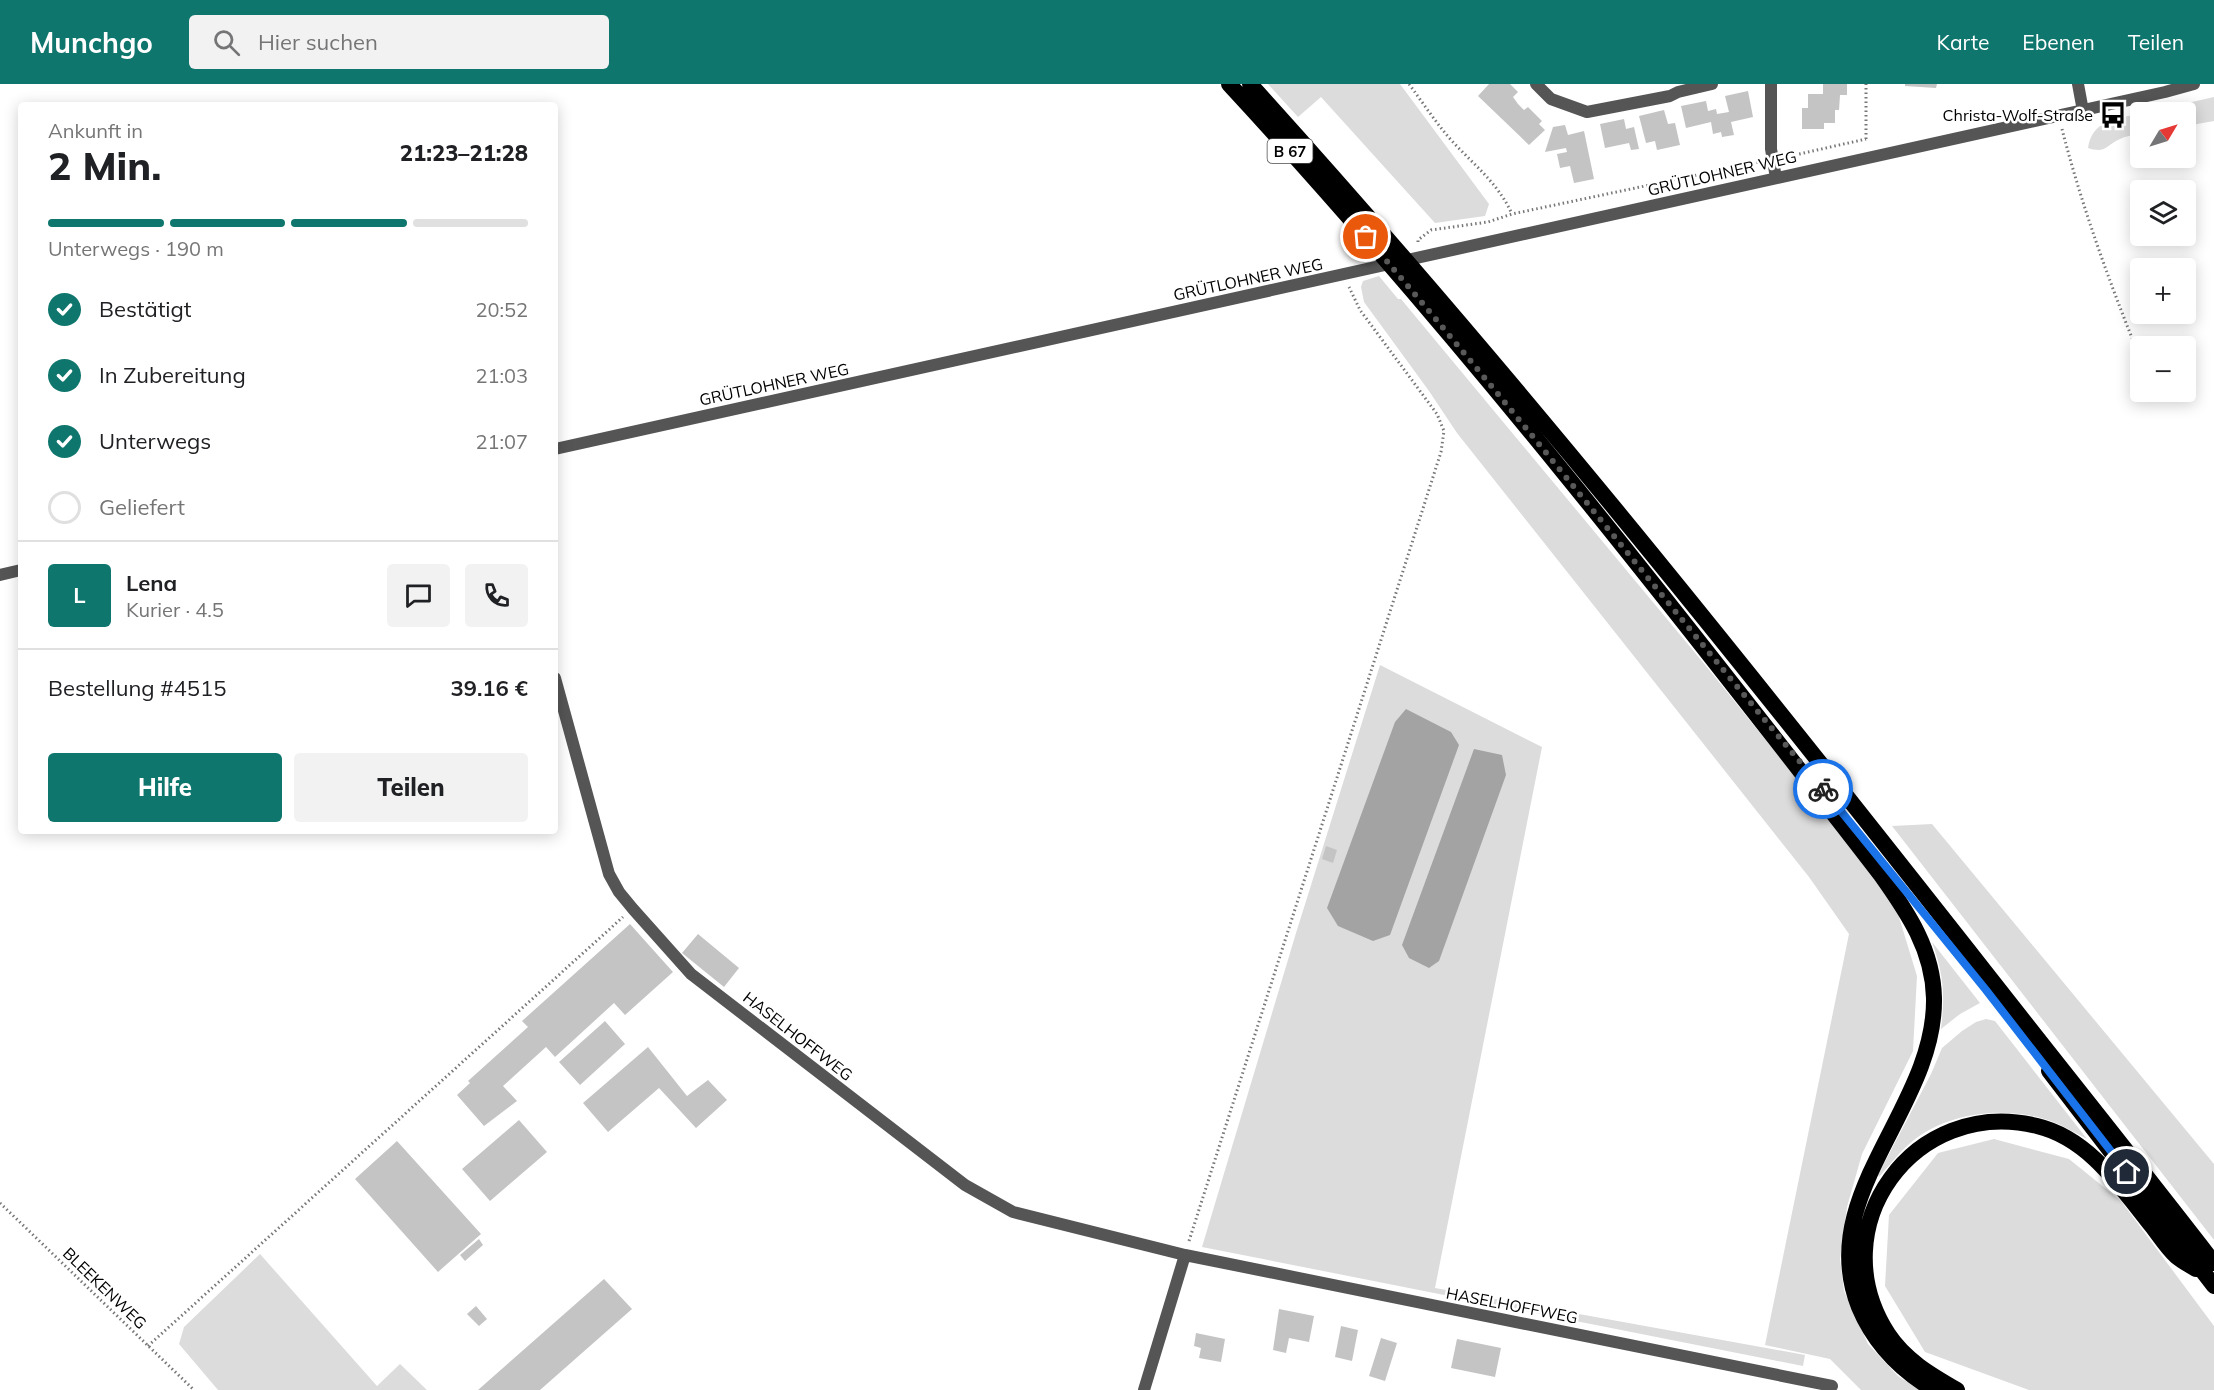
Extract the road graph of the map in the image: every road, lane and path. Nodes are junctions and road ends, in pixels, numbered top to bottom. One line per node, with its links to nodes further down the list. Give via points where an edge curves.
1 (1229, 84): 17 (highway, B 67)
2 (1250, 84): 17 (highway, B 67)
3 (1409, 84): 16 (path, via 1443,130 1486,174)
4 (1536, 84): 5 (street, via 1551,99 1587,112)
5 (1712, 84)
6 (1771, 84): 14 (street)
7 (1866, 84): 12 (path)
8 (2078, 84): 10 (street)
9 (2194, 84): 10 (street, GRÜTLOHNER WEG)
10 (2083, 111): 11 (street, GRÜTLOHNER WEG)
11 (2059, 115): 13 (street, GRÜTLOHNER WEG); 21 (path, via 2071,164)
12 (1866, 139): 13 (path); 14 (path)
13 (1869, 157): 15 (street, GRÜTLOHNER WEG)
14 (1773, 159): 15 (street); 16 (path)
15 (1776, 178): 18 (street, GRÜTLOHNER WEG)
16 (1512, 214): 18 (path, via 1488,222 1431,230 1418,240)
17 (1358, 216): 20 (highway, B 67)
18 (1420, 256): 19 (street, GRÜTLOHNER WEG)
19 (1342, 275): 22 (street, GRÜTLOHNER WEG); 29 (path, via 1360,310 1437,414 1444,431 1441,452)
20 (1420, 288): 25 (highway, B 67); 30 (highway, B 67, via 1523,397 1736,658)
21 (2132, 336)
22 (558, 448)
23 (18, 571): 24 (street)
24 (0, 575)
25 (1711, 656): 30 (highway, B 67, via 1870,844); 35 (highway, via 1906,911 1930,965 1934,1008 1925,1059 1862,1190 1849,1248 1853,1286 1868,1326 1900,1367)
26 (558, 689): 27 (street, HASELHOFFWEG, via 609,874)
27 (633, 909): 29 (street, HASELHOFFWEG, via 691,974 965,1185 1013,1212); 31 (path)
28 (0, 1203): 31 (path, BLEEKENWEG)
29 (1185, 1256): 32 (street, HASELHOFFWEG); 34 (street)
30 (2212, 1275): 36 (highway, via 2176,1256 2118,1182 2092,1156 2063,1136 2037,1126 2001,1121 1964,1127 1930,1140 1901,1165 1877,1198 1867,1228 1864,1269 1879,1319 1889,1335 1913,1362)
31 (148, 1346): 33 (path, BLEEKENWEG)
32 (1832, 1386)
33 (194, 1390)
34 (1144, 1390)
35 (1934, 1390)
36 (1957, 1390)

